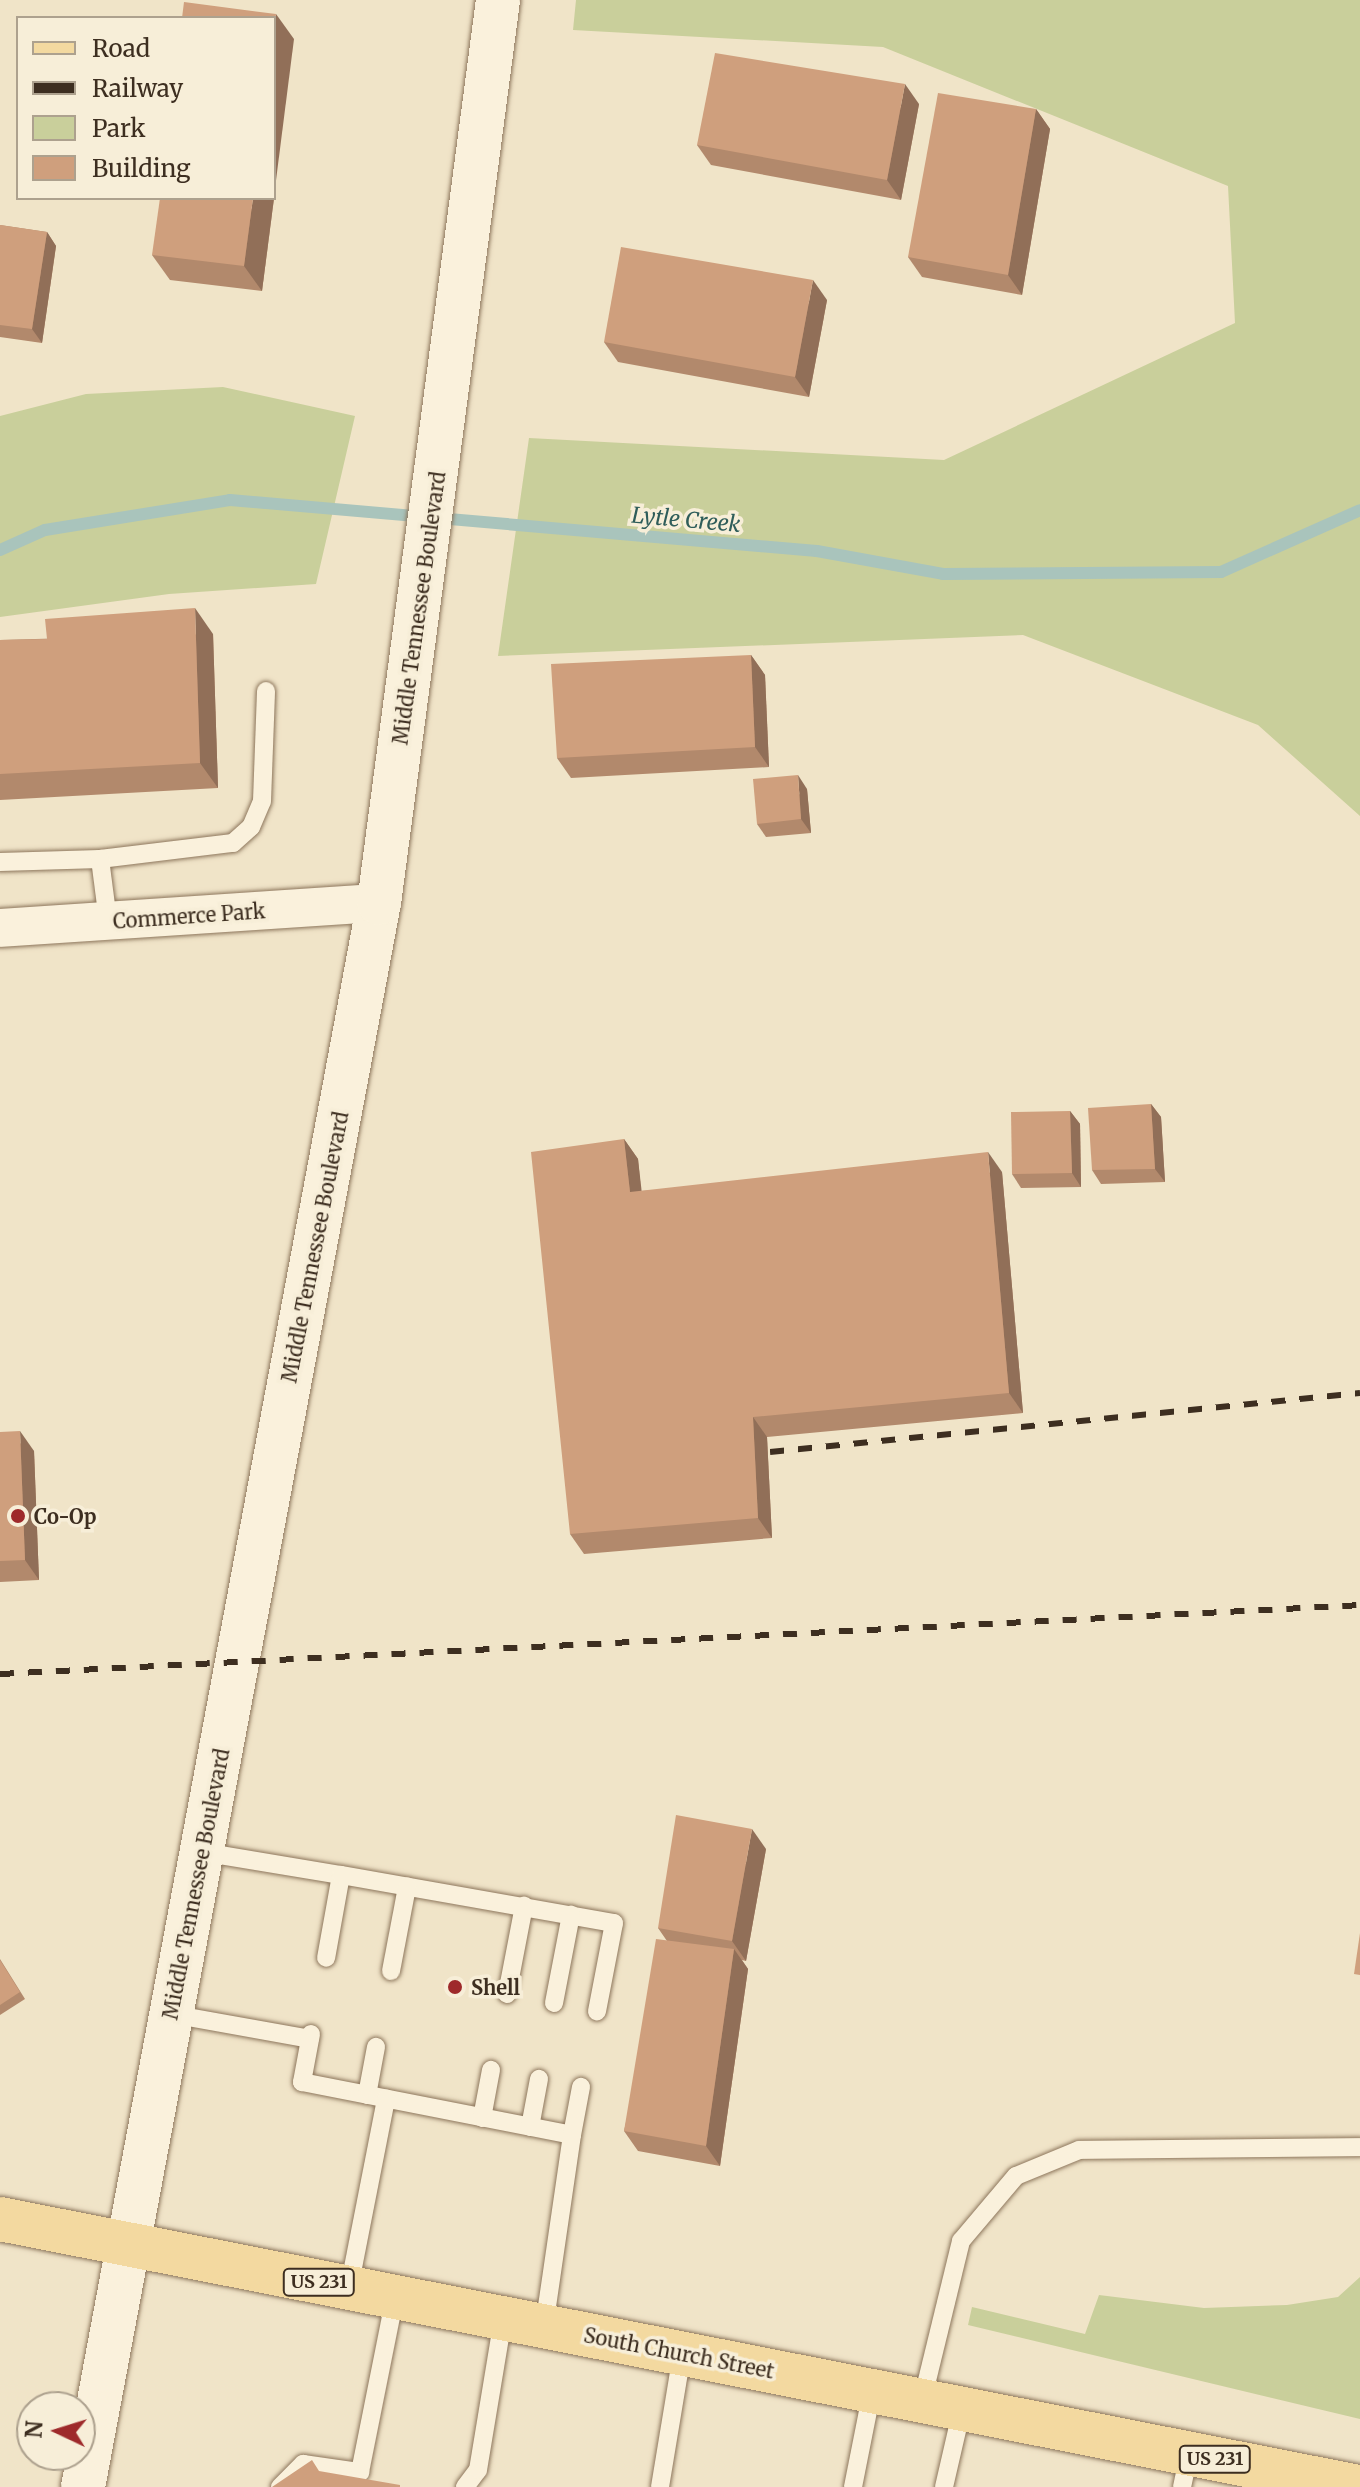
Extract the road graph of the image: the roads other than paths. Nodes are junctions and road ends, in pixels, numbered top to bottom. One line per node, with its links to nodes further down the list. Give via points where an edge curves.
1 (498, 0): 5 (main road, Middle Tennessee Boulevard)
2 (266, 691): 3 (lane, via 262,801 251,827 233,843)
3 (100, 859): 4 (lane); 6 (lane)
4 (0, 862)
5 (379, 903): 6 (street, Commerce Park); 8 (main road, Middle Tennessee Boulevard)
6 (108, 921): 7 (street, Commerce Park)
7 (0, 928)
8 (202, 1852): 9 (lane); 18 (main road, Middle Tennessee Boulevard)
9 (341, 1875): 10 (lane); 13 (lane)
10 (407, 1887): 11 (lane); 14 (lane)
11 (524, 1906): 12 (lane); 15 (lane)
12 (571, 1915): 16 (lane); 17 (lane, via 614,1923)
13 (326, 1958)
14 (391, 1971)
15 (507, 1994)
16 (554, 2003)
17 (597, 2011)
18 (171, 2014): 23 (lane, via 311,2036 302,2082); 30 (main road, Middle Tennessee Boulevard)
19 (376, 2047): 23 (lane)
20 (491, 2070): 25 (lane)
21 (539, 2079): 26 (lane)
22 (581, 2087): 27 (lane)
23 (367, 2095): 24 (lane)
24 (386, 2099): 25 (lane); 31 (lane)
25 (482, 2118): 26 (lane)
26 (530, 2127): 27 (lane)
27 (572, 2135): 33 (lane)
28 (1360, 2147): 36 (lane, via 1079,2150 1016,2176 961,2241)
29 (0, 2219): 30 (main road, South Church Street / US 231)
30 (128, 2245): 31 (main road, South Church Street / US 231); 38 (main road, Middle Tennessee Boulevard)
31 (349, 2288): 32 (main road, South Church Street / US 231)
32 (395, 2297): 33 (main road, South Church Street / US 231); 39 (lane, via 360,2472 303,2464)
33 (524, 2322): 34 (main road, South Church Street / US 231); 40 (lane, via 478,2470)
34 (682, 2354): 35 (main road, South Church Street / US 231); 41 (lane)
35 (872, 2391): 36 (main road, South Church Street / US 231); 42 (lane)
36 (942, 2405): 37 (main road, South Church Street / US 231); 43 (lane)
37 (1186, 2470): 44 (main road, South Church Street / US 231)
38 (83, 2487)
39 (280, 2487)
40 (465, 2487)
41 (660, 2487)
42 (853, 2487)
43 (944, 2487)
44 (1359, 2487)

